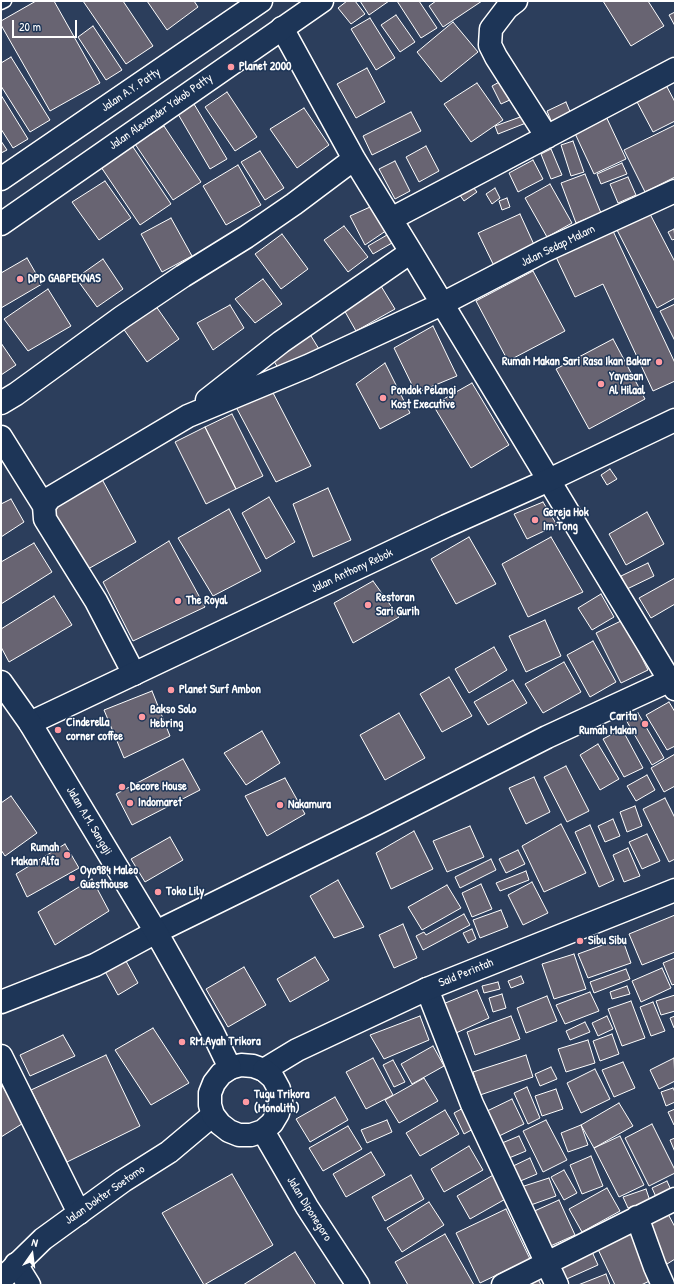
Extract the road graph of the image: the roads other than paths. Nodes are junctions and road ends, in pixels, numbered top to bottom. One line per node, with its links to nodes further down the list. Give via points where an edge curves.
1 (5, 1): 5 (lane)
2 (261, 1): 10 (main road, Jalan A.Y. Patty)
3 (322, 1): 6 (main road, Jalan Alexander Yakob Patty)
4 (516, 1): 8 (main road, via 507,8 491,30 490,45)
5 (1, 3)
6 (282, 28): 9 (main road); 13 (main road, Jalan Alexander Yakob Patty)
7 (675, 69): 8 (main road)
8 (547, 136): 12 (main road)
9 (354, 159): 12 (main road); 16 (main road, via 270,221 182,276)
10 (1, 179)
11 (675, 191): 15 (main road, Jalan Sedap Malam, via 544,251)
12 (391, 219): 14 (main road)
13 (1, 224)
14 (412, 252): 15 (main road); 17 (main road, via 281,342)
15 (442, 304): 17 (main road, Jalan Sedap Malam, via 308,366); 20 (main road)
16 (1, 403)
17 (188, 416): 21 (main road, via 56,494 46,501)
18 (675, 420): 20 (main road, Jalan Anthony Rebok)
19 (1, 436): 21 (main road)
20 (549, 480): 22 (main road, Jalan Anthony Rebok); 24 (main road)
21 (44, 506): 22 (main road, via 45,519 96,601)
22 (134, 674): 25 (main road, Jalan Anthony Rebok)
23 (1, 682): 25 (main road, Jalan A.M. Sangaji)
24 (673, 682): 27 (main road, via 547,737)
25 (30, 723): 27 (main road, Jalan A.M. Sangaji)
26 (675, 890): 28 (main road, Said Perintah)
27 (156, 932): 29 (main road, via 95,965); 31 (main road, Jalan A.M. Sangaji)
28 (426, 989): 32 (main road, Said Perintah, via 297,1050); 38 (main road, via 472,1104)
29 (1, 1002)
30 (1, 1056): 36 (main road)
31 (230, 1068): 32 (main road, via 241,1065); 33 (main road, via 221,1074 210,1093)
32 (264, 1070): 34 (main road, via 273,1078 279,1089 281,1101 278,1113)
33 (213, 1115): 34 (main road, via 229,1131 239,1135); 36 (main road, Jalan Dokter Soetomo, via 169,1152)
34 (263, 1131): 42 (main road, Jalan Diponegoro, via 307,1207)
35 (675, 1199): 37 (main road)
36 (79, 1213): 39 (main road, Jalan Dokter Soetomo, via 43,1239)
37 (637, 1217): 38 (main road); 45 (main road)
38 (547, 1263): 43 (main road); 44 (main road)
39 (16, 1264): 40 (main road, Jalan Dokter Soetomo); 41 (main road)
40 (1, 1280)
41 (29, 1285)
42 (358, 1285)
43 (503, 1285)
44 (557, 1285)
45 (663, 1285)

